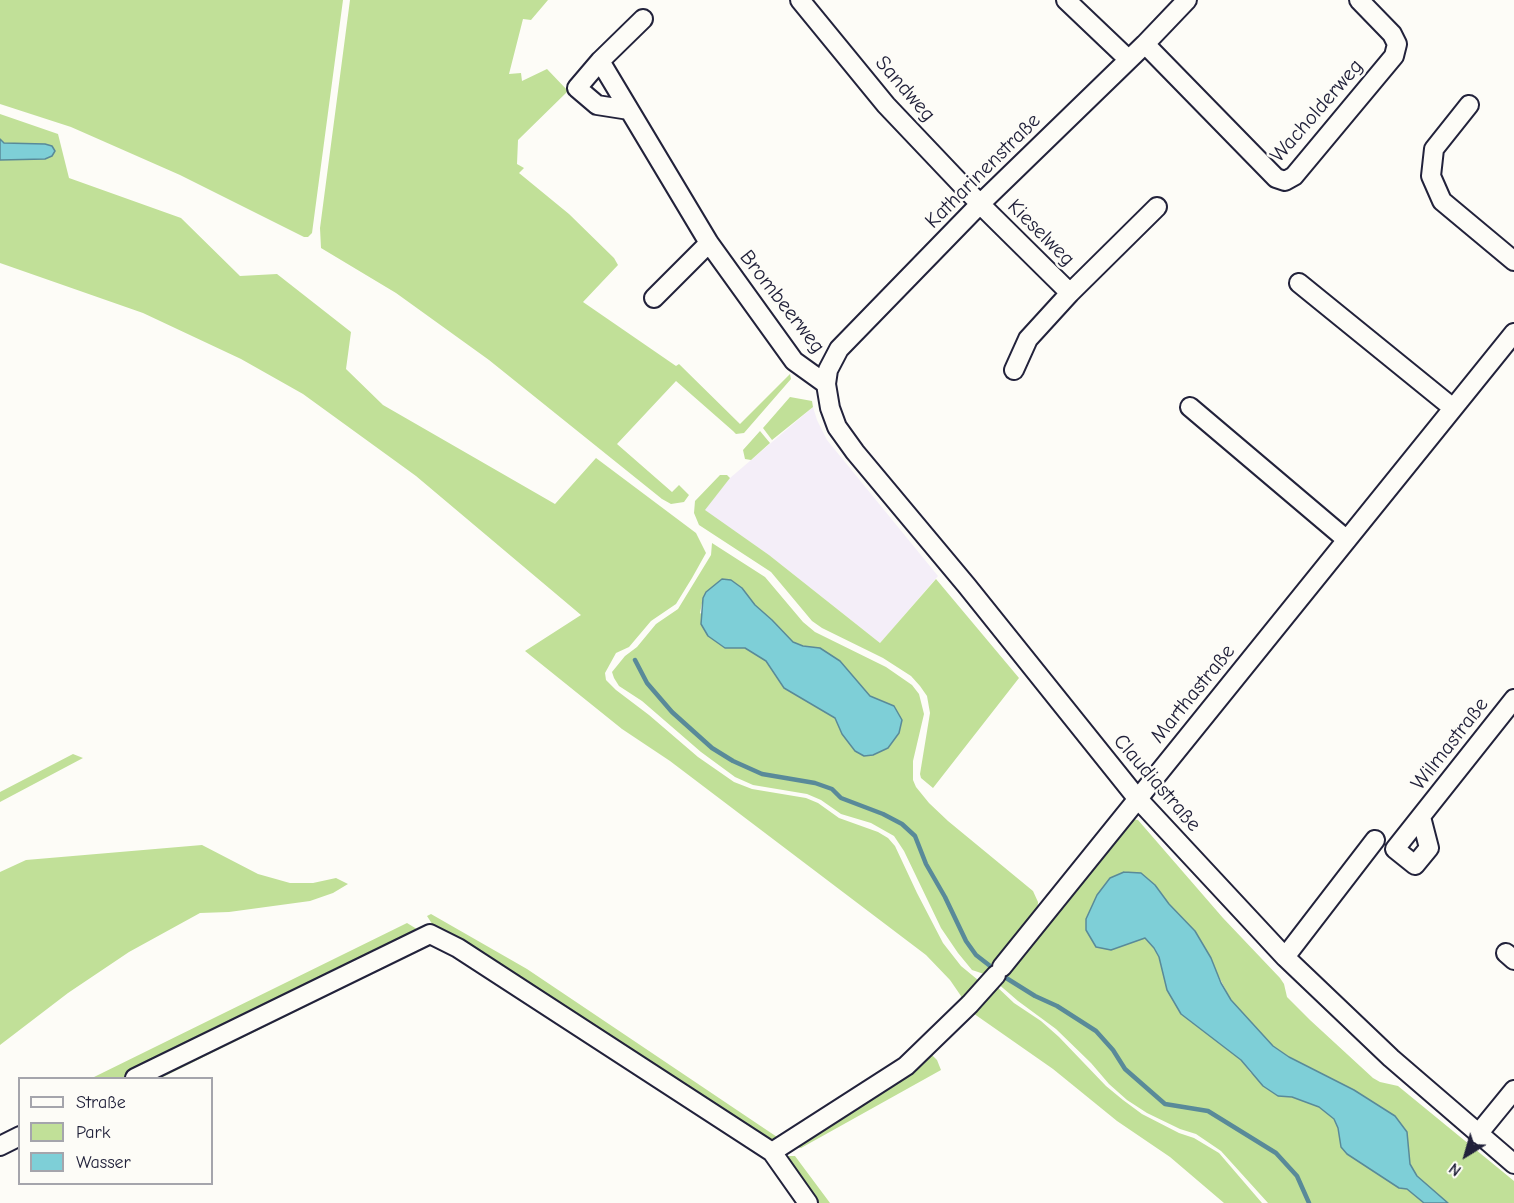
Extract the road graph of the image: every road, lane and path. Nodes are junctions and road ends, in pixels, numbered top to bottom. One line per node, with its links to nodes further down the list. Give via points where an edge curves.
1 (800, 0): 11 (street, Sandweg, via 886,105)
2 (1066, 0): 7 (street)
3 (1187, 0): 6 (street, Katharinenstraße)
4 (1359, 0): 6 (street, Wacholderweg, via 1392,34 1397,44 1394,56 1301,168 1285,181 1276,178)
5 (643, 19): 8 (street)
6 (1145, 44): 7 (street, Katharinenstraße)
7 (1128, 59): 11 (street, Katharinenstraße)
8 (600, 61): 10 (street, Brombeerweg); 10 (street, via 578,88 597,105)
9 (1469, 105): 14 (street, via 1434,149 1431,176 1442,201)
10 (629, 110): 13 (street, Brombeerweg)
11 (980, 204): 16 (street, Kieselweg); 20 (street, Katharinenstraße, via 839,349)
12 (1157, 207): 16 (street, Kieselweg)
13 (709, 243): 17 (street, Brombeerweg); 20 (street, Brombeerweg, via 795,361)
14 (1514, 261)
15 (1299, 283): 22 (street)
16 (1070, 293): 19 (street, Kieselweg, via 1028,339)
17 (654, 298)
18 (1514, 333): 22 (street, Marthastraße)
19 (1014, 370)
20 (826, 384): 25 (street, Claudiastraße, via 837,427 855,452)
21 (1190, 407): 23 (street)
22 (1453, 408): 23 (street, Marthastraße)
23 (1347, 540): 25 (street, Marthastraße)
24 (1514, 699): 26 (street, Wilmastraße)
25 (1137, 798): 28 (street, Claudiastraße); 34 (street, Marthastraße, via 970,1004 906,1065)
26 (1421, 817)
27 (1375, 840): 28 (street)
28 (1285, 957): 31 (street, Claudiastraße)
29 (137, 1077): 34 (street, via 430,934 458,948)
30 (1514, 1090): 31 (street)
31 (1478, 1134): 35 (street, Claudiastraße)
32 (18, 1137): 33 (street)
33 (0, 1146)
34 (772, 1152): 36 (street)
35 (1514, 1164)
36 (808, 1203)

